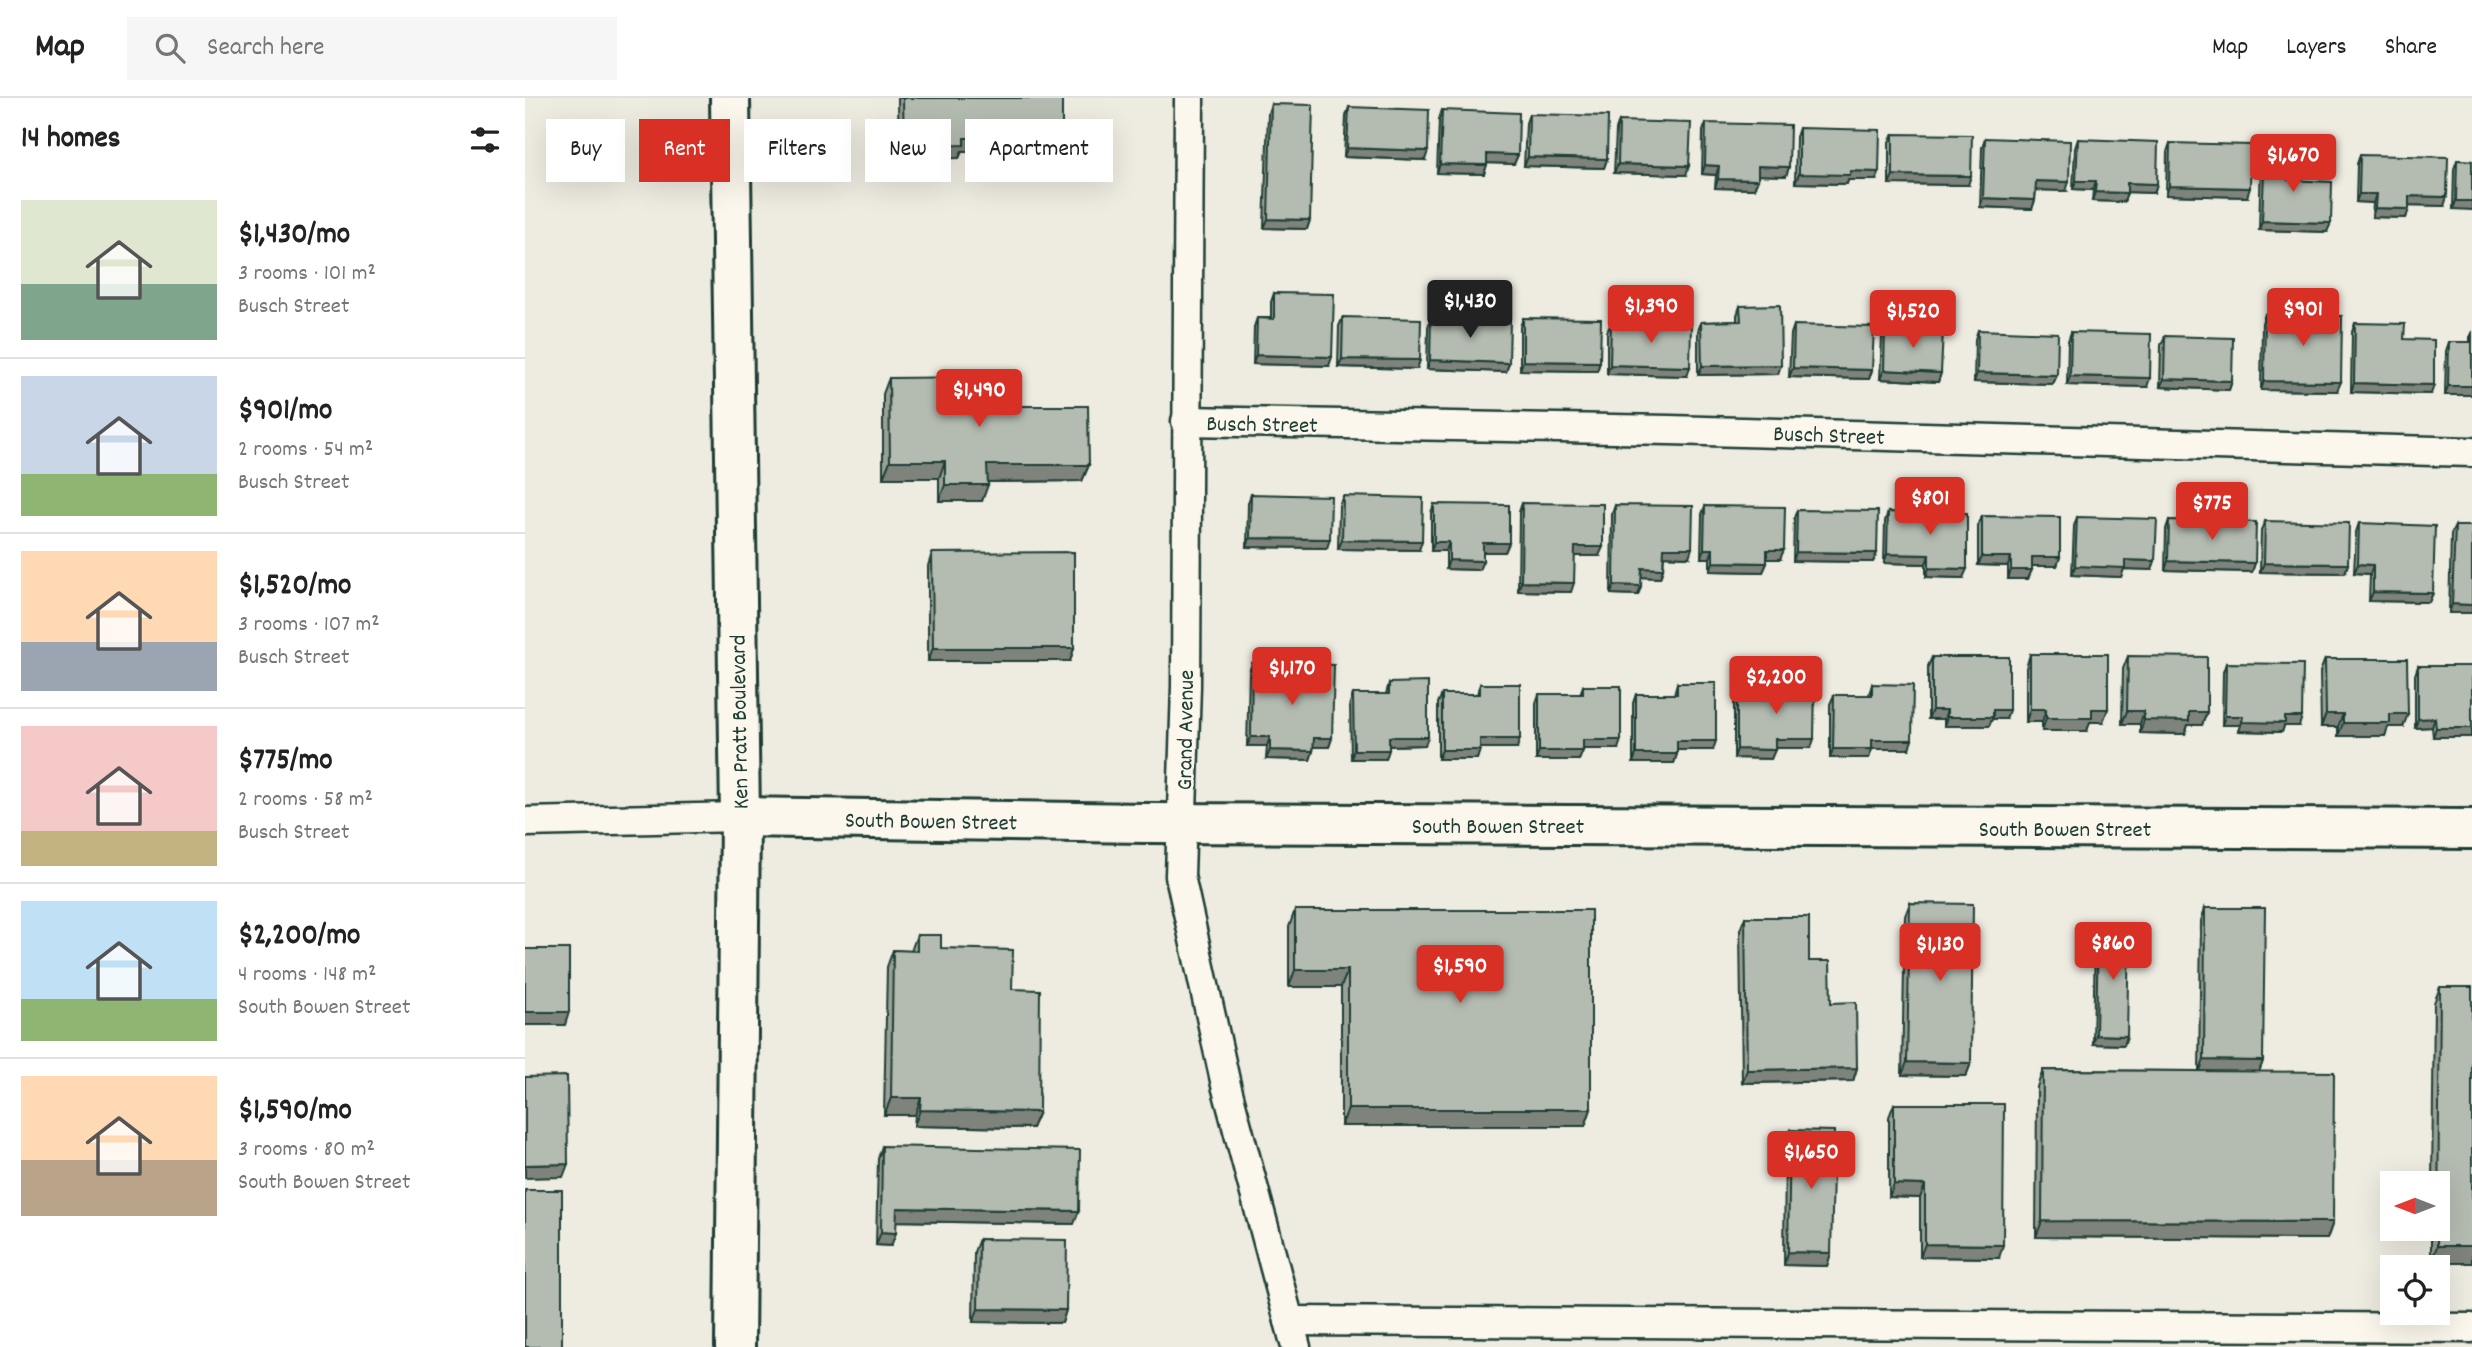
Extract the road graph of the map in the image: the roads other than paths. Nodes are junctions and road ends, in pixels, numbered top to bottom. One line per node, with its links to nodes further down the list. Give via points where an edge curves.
1 (730, 98): 5 (main road, Ken Pratt Boulevard)
2 (1189, 98): 3 (street, Grand Avenue)
3 (1186, 421): 4 (street, Busch Street); 7 (street, Grand Avenue)
4 (2472, 452)
5 (740, 817): 6 (street, South Bowen Street); 7 (main road, South Bowen Street); 11 (main road, Ken Pratt Boulevard)
6 (525, 822)
7 (1181, 823): 8 (main road, South Bowen Street); 10 (street, Grand Avenue, via 1180,876 1226,1085)
8 (2472, 829)
9 (2472, 1328): 10 (street)
10 (1292, 1334)
11 (735, 1347)

